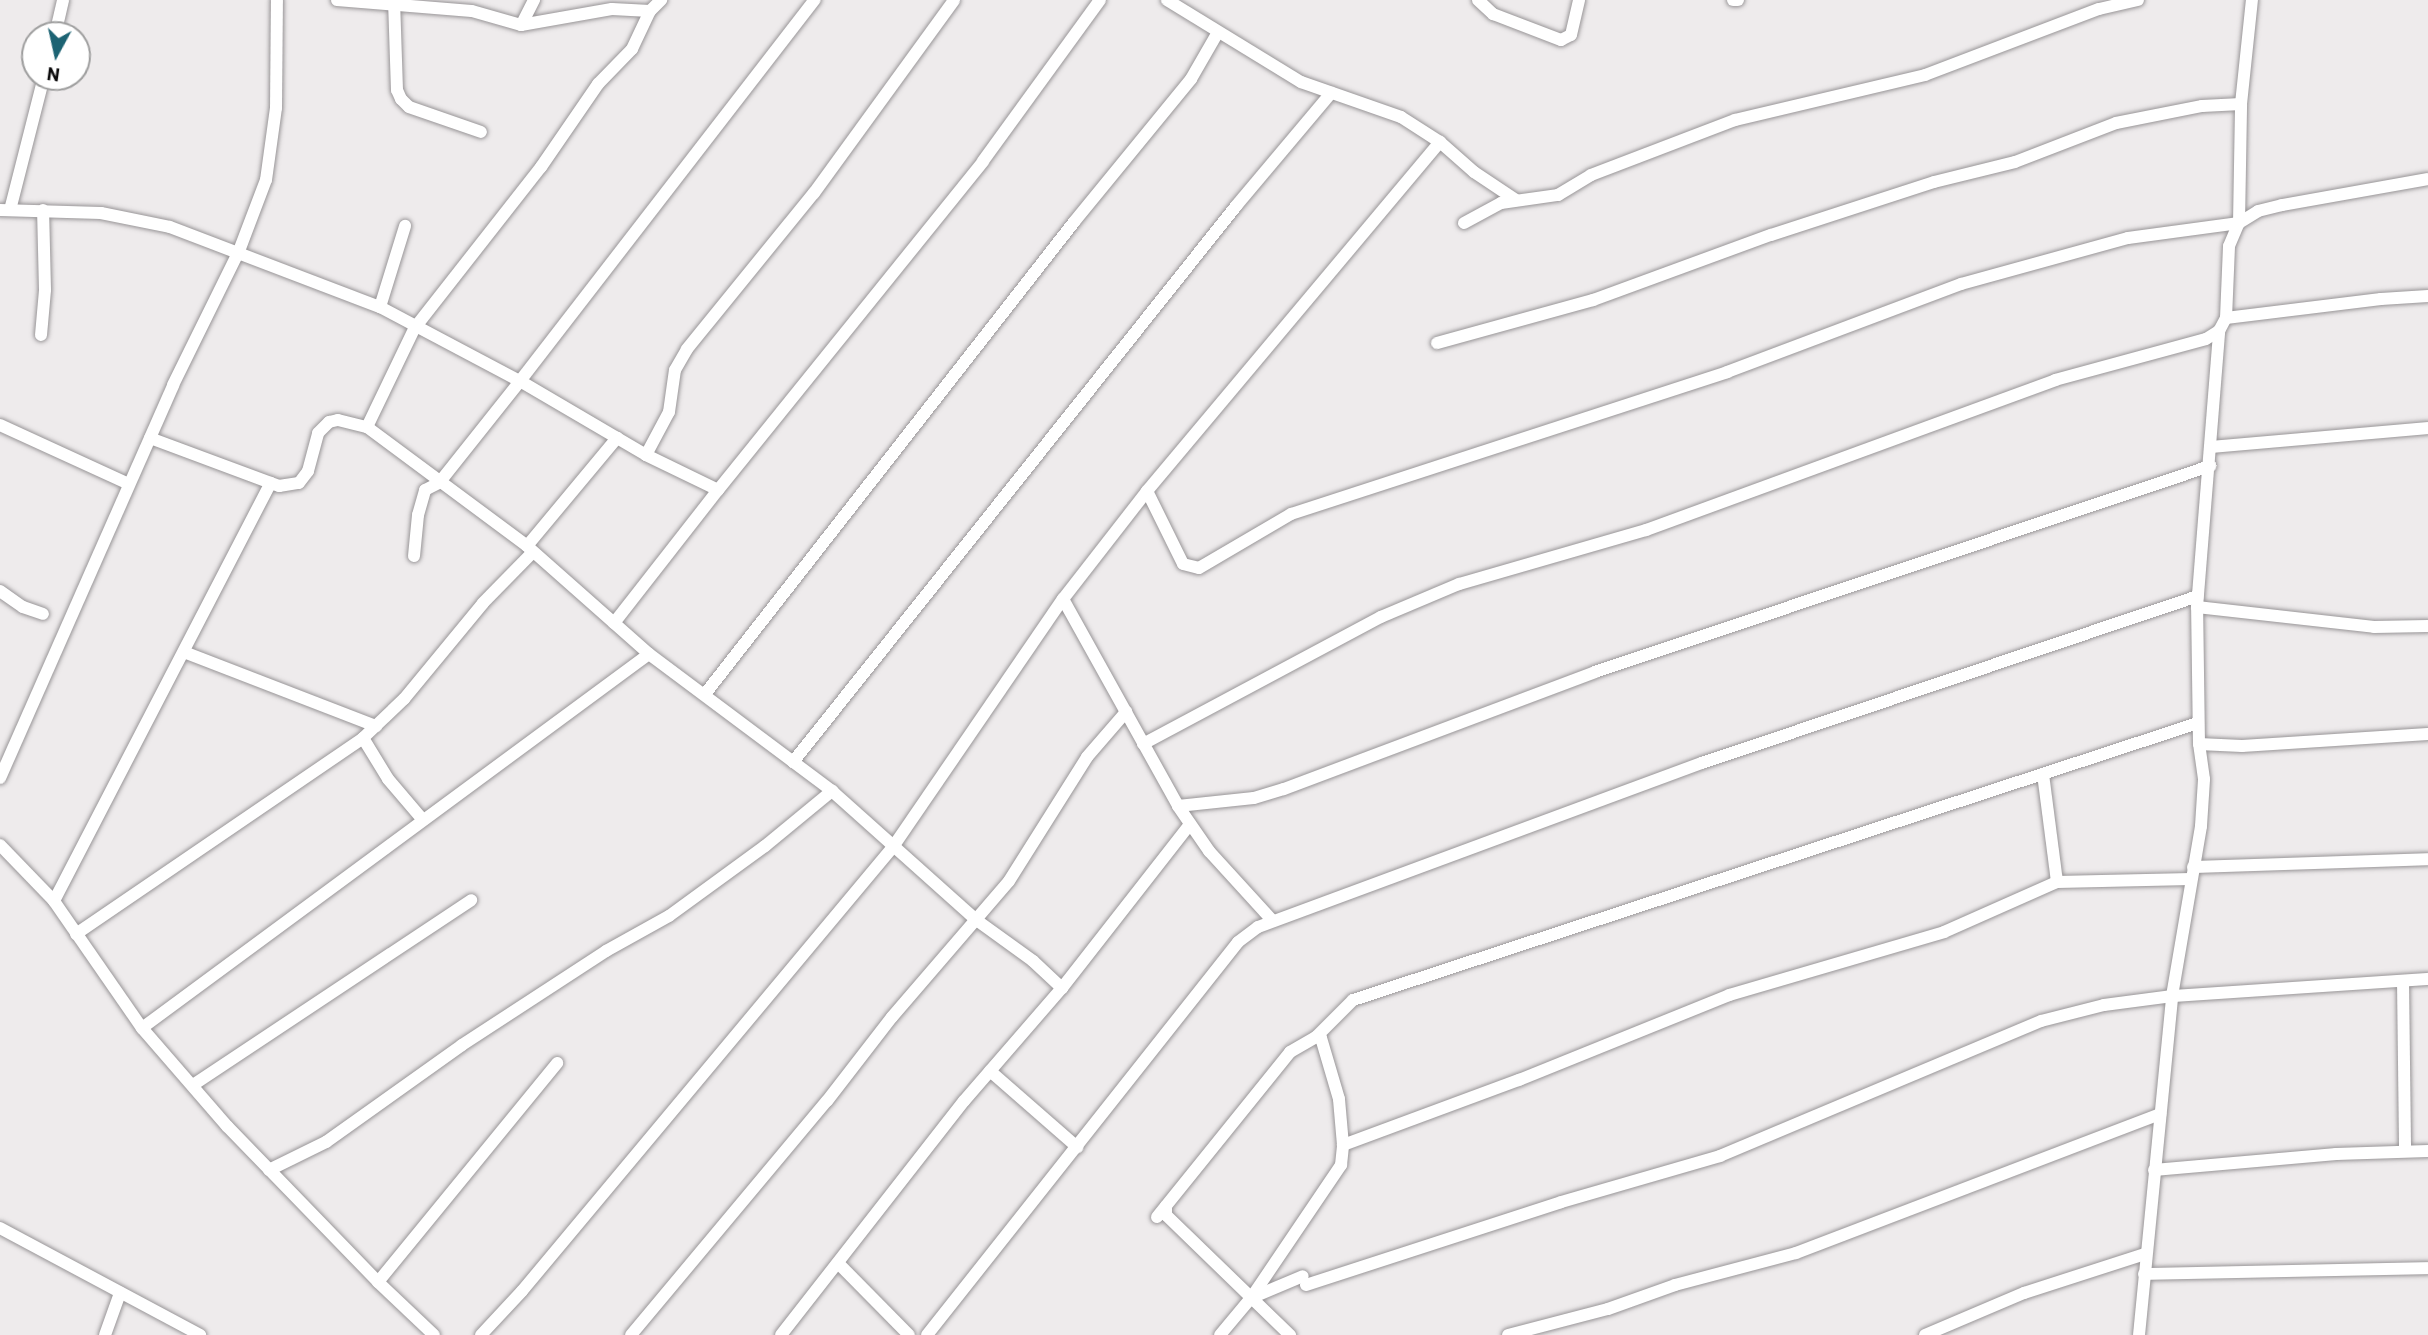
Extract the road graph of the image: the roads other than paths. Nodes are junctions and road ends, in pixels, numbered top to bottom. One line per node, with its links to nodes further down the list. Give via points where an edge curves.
1 (64, 0): 18 (street)
2 (277, 0): 33 (street, via 276,108 266,180)
3 (337, 0): 16 (street)
4 (534, 0): 19 (street)
5 (661, 0): 17 (street)
6 (815, 0): 41 (street)
7 (954, 0): 48 (street, via 814,193 687,349 675,370 669,412)
8 (1100, 0): 53 (street, via 983,161)
9 (1167, 0): 20 (street)
10 (1478, 0): 11 (street, via 1493,14 1566,39)
11 (1579, 0)
12 (1732, 0): 13 (street)
13 (1738, 0)
14 (2138, 0): 27 (street, via 2099,9 1925,75 1735,120 1591,175 1558,195)
15 (2252, 0): 23 (street)
16 (393, 2): 19 (street, via 472,11); 24 (street, via 401,99 409,107)
17 (650, 11): 19 (street, via 612,9); 37 (street, via 632,49 598,84 541,167)
18 (59, 21)
19 (521, 25)
20 (1218, 32): 22 (street, via 1301,82); 65 (street, via 1191,79)
21 (40, 91): 28 (street)
22 (1331, 93): 25 (street, via 1401,117); 73 (street)
23 (2241, 104): 31 (street); 40 (street, via 2202,106 2116,123 2015,162 1934,182 1771,235 1593,300)
24 (481, 132)
25 (1440, 142): 27 (street); 54 (street)
26 (2428, 179): 31 (street, via 2282,205 2258,211)
27 (1516, 200): 30 (street)
28 (5, 210): 29 (street)
29 (43, 210): 33 (street, via 124,217); 39 (street)
30 (1464, 223)
31 (2239, 223): 36 (street, via 2229,246); 54 (street, via 2128,238 1961,284 1727,372 1291,514 1199,568 1183,564)
32 (405, 226): 35 (street)
33 (239, 251): 35 (street); 45 (street)
34 (2428, 296): 36 (street)
35 (380, 307): 37 (street)
36 (2226, 318): 38 (street)
37 (416, 325): 41 (street); 43 (street)
38 (2218, 331): 47 (street); 71 (street, via 2206,339 2055,380 1646,530 1459,584 1381,617)
39 (41, 335)
40 (1437, 343)
41 (520, 381): 46 (street); 51 (street)
42 (0, 425): 52 (street)
43 (367, 426): 50 (street, via 329,422 318,433 308,471 299,482); 51 (street)
44 (2428, 428): 47 (street)
45 (150, 438): 50 (street); 52 (street)
46 (617, 438): 48 (street); 55 (street)
47 (2211, 447): 49 (street)
48 (646, 455): 53 (street)
49 (2210, 466): 59 (street); 77 (street, via 1595,672 1284,789 1254,798)
50 (271, 483): 63 (street)
51 (439, 483): 55 (street); 56 (street, via 420,500)
52 (129, 484): 75 (street)
53 (718, 490): 61 (street)
54 (1147, 491): 58 (street)
55 (530, 549): 61 (street); 68 (street)
56 (414, 556)
57 (0, 591): 60 (street)
58 (1063, 599): 66 (street); 81 (street)
59 (2197, 602): 62 (street, via 2374,627); 67 (street); 88 (street, via 1689,768)
60 (43, 614)
61 (614, 623): 64 (street)
62 (2428, 626)
63 (184, 652): 68 (street); 86 (street)
64 (649, 654): 65 (street); 78 (street)
65 (705, 694): 73 (street)
66 (1126, 712): 71 (street); 87 (street, via 1087,757 1009,881)
67 (2198, 723): 72 (street); 74 (street)
68 (376, 726): 70 (street)
69 (2428, 734): 72 (street, via 2242,746)
70 (363, 738): 78 (street, via 388,779); 89 (street)
71 (1143, 744): 77 (street)
72 (2199, 744): 83 (street, via 2204,779 2202,826)
73 (793, 762): 76 (street)
74 (2043, 774): 84 (street); 95 (street, via 1353,1000)
75 (0, 778)
76 (832, 791): 81 (street); 104 (street, via 669,916 606,951 462,1045 326,1142)
77 (1178, 806): 79 (street)
78 (423, 820): 94 (street)
79 (1190, 824): 88 (street); 92 (street)
80 (0, 845): 86 (street)
81 (893, 847): 87 (street); 119 (street)
82 (2428, 859): 83 (street)
83 (2192, 873): 84 (street); 93 (street)
84 (2057, 882): 100 (street, via 1944,932 1729,995)
85 (471, 900): 98 (street)
86 (54, 901): 89 (street)
87 (975, 919): 92 (street, via 1034,961); 120 (street)
88 (1272, 920): 101 (street, via 1238,942)
89 (76, 934): 94 (street)
90 (2428, 979): 91 (street)
91 (2403, 981): 93 (street); 102 (street)
92 (1062, 988): 97 (street)
93 (2172, 996): 99 (street); 115 (street, via 2104,1005 2041,1021 1720,1156)
94 (142, 1028): 98 (street)
95 (1315, 1037): 100 (street, via 1321,1038 1339,1099); 106 (street, via 1290,1052)
96 (557, 1063): 113 (street)
97 (990, 1071): 101 (street); 110 (street)
98 (193, 1085): 104 (street)
99 (2160, 1114): 105 (street); 126 (street, via 1796,1253)
100 (1343, 1145): 115 (street, via 1341,1165)
101 (1077, 1147): 123 (street)
102 (2405, 1151): 103 (street); 105 (street)
103 (2428, 1151)
104 (269, 1170): 113 (street)
105 (2154, 1170): 109 (street)
106 (1166, 1206): 107 (street); 115 (street, via 1166,1215)
107 (1157, 1217)
108 (0, 1228): 114 (street)
109 (2145, 1254): 112 (street); 127 (street, via 2024,1293)
110 (838, 1263): 121 (street); 122 (street)
111 (2428, 1269): 112 (street)
112 (2144, 1274): 128 (street)
113 (377, 1282): 118 (street)
114 (120, 1293): 116 (street); 117 (street)
115 (1251, 1298): 124 (street); 125 (street)
116 (105, 1335)
117 (200, 1335)
118 (434, 1335)
119 (481, 1335)
120 (631, 1335)
121 (781, 1335)
122 (909, 1335)
123 (927, 1335)
124 (1220, 1335)
125 (1290, 1335)
126 (1508, 1335)
127 (1925, 1335)
128 (2139, 1335)

